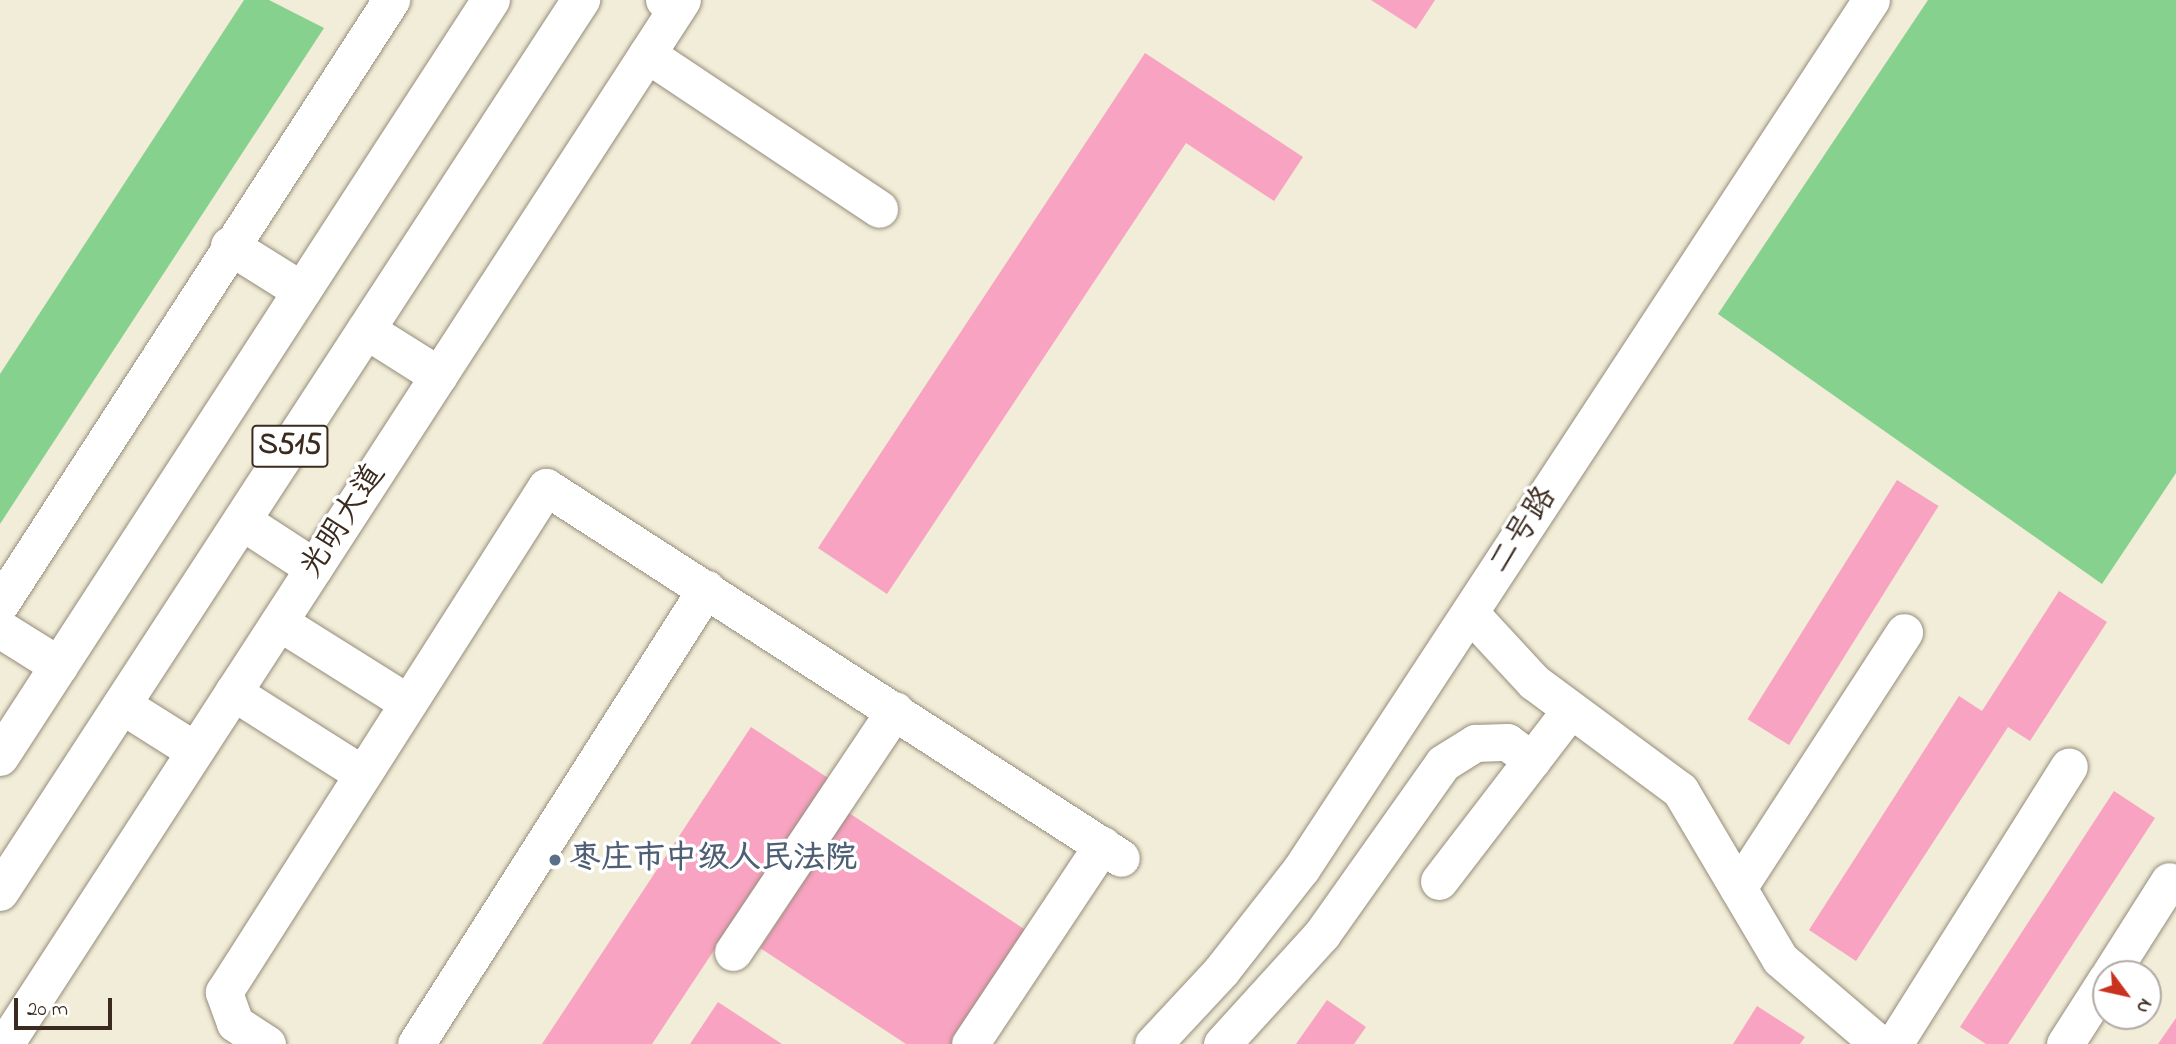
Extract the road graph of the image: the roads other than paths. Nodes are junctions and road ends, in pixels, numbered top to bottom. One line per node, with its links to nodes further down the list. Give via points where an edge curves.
1 (363, 0): 7 (street)
2 (391, 0): 7 (street)
3 (491, 0): 11 (main road, S515)
4 (581, 0): 12 (main road, S515)
5 (1871, 0): 18 (street, 二号路)
6 (675, 3): 8 (street, 光明大道 / S515)
7 (369, 36): 10 (street)
8 (647, 54): 9 (street); 13 (street, 光明大道 / S515)
9 (879, 209)
10 (230, 246): 11 (main road); 17 (street)
11 (302, 291): 22 (main road, S515)
12 (366, 330): 13 (main road); 14 (main road, S515)
13 (439, 376): 15 (street, 光明大道 / S515)
14 (242, 521): 15 (main road); 25 (main road, S515)
15 (314, 568): 19 (street, 光明大道 / S515)
16 (706, 589): 24 (street, via 546,487); 26 (street); 42 (street)
17 (0, 604)
18 (1469, 613): 27 (street, via 1534,682); 44 (street, 二号路, via 1301,869 1221,971)
19 (279, 622): 23 (street, 光明大道 / S515); 24 (street)
20 (0, 629): 22 (main road)
21 (1904, 632): 35 (street)
22 (59, 666): 29 (main road, S515)
23 (233, 692): 28 (street, 光明大道 / S515); 32 (street)
24 (408, 703): 32 (street)
25 (122, 705): 28 (main road); 36 (main road, S515)
26 (895, 710): 37 (street); 43 (street, via 1112,851)
27 (1570, 710): 30 (street); 35 (street, via 1681,790)
28 (195, 751): 40 (street, 光明大道 / S515)
29 (0, 757)
30 (1532, 760): 33 (street); 45 (street, via 1507,742 1475,743 1443,763 1322,934)
31 (2069, 766): 47 (street)
32 (362, 774): 41 (street, via 224,992 235,1023)
33 (1440, 881)
34 (2169, 881): 38 (street)
35 (1738, 888): 46 (street, via 1780,960)
36 (0, 892)
37 (733, 952)
38 (2119, 960)
39 (2092, 1002): 48 (street)
40 (5, 1044)
41 (267, 1044)
42 (416, 1044)
43 (970, 1044)
44 (1153, 1044)
45 (1222, 1044)
46 (1879, 1044)
47 (1894, 1044)
48 (2065, 1044)

